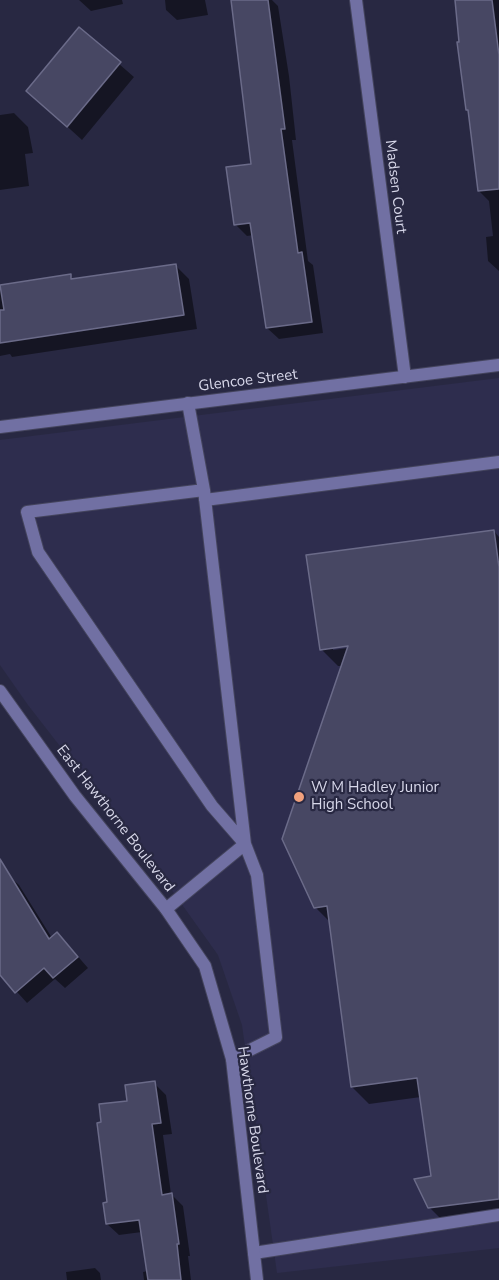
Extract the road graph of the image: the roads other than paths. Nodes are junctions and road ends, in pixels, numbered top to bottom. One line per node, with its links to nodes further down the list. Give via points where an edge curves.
1 (356, 0): 3 (street, Madsen Court)
2 (499, 365): 3 (street, Glencoe Street)
3 (405, 377): 4 (street, Glencoe Street)
4 (188, 404): 5 (street, Glencoe Street); 7 (street)
5 (0, 427)
6 (499, 462): 7 (street)
7 (204, 495): 9 (street); 9 (street, via 27,512 38,552 212,806)
8 (0, 691): 10 (street, East Hawthorne Boulevard, via 75,796)
9 (245, 844): 10 (street); 12 (street, via 256,875 276,1037)
10 (166, 909): 11 (street, East Hawthorne Boulevard)
11 (205, 966): 12 (street, Hawthorne Boulevard)
12 (232, 1059): 14 (street, Hawthorne Boulevard)
13 (499, 1215): 14 (street)
14 (254, 1253): 15 (street, Hawthorne Boulevard)
15 (257, 1280)

